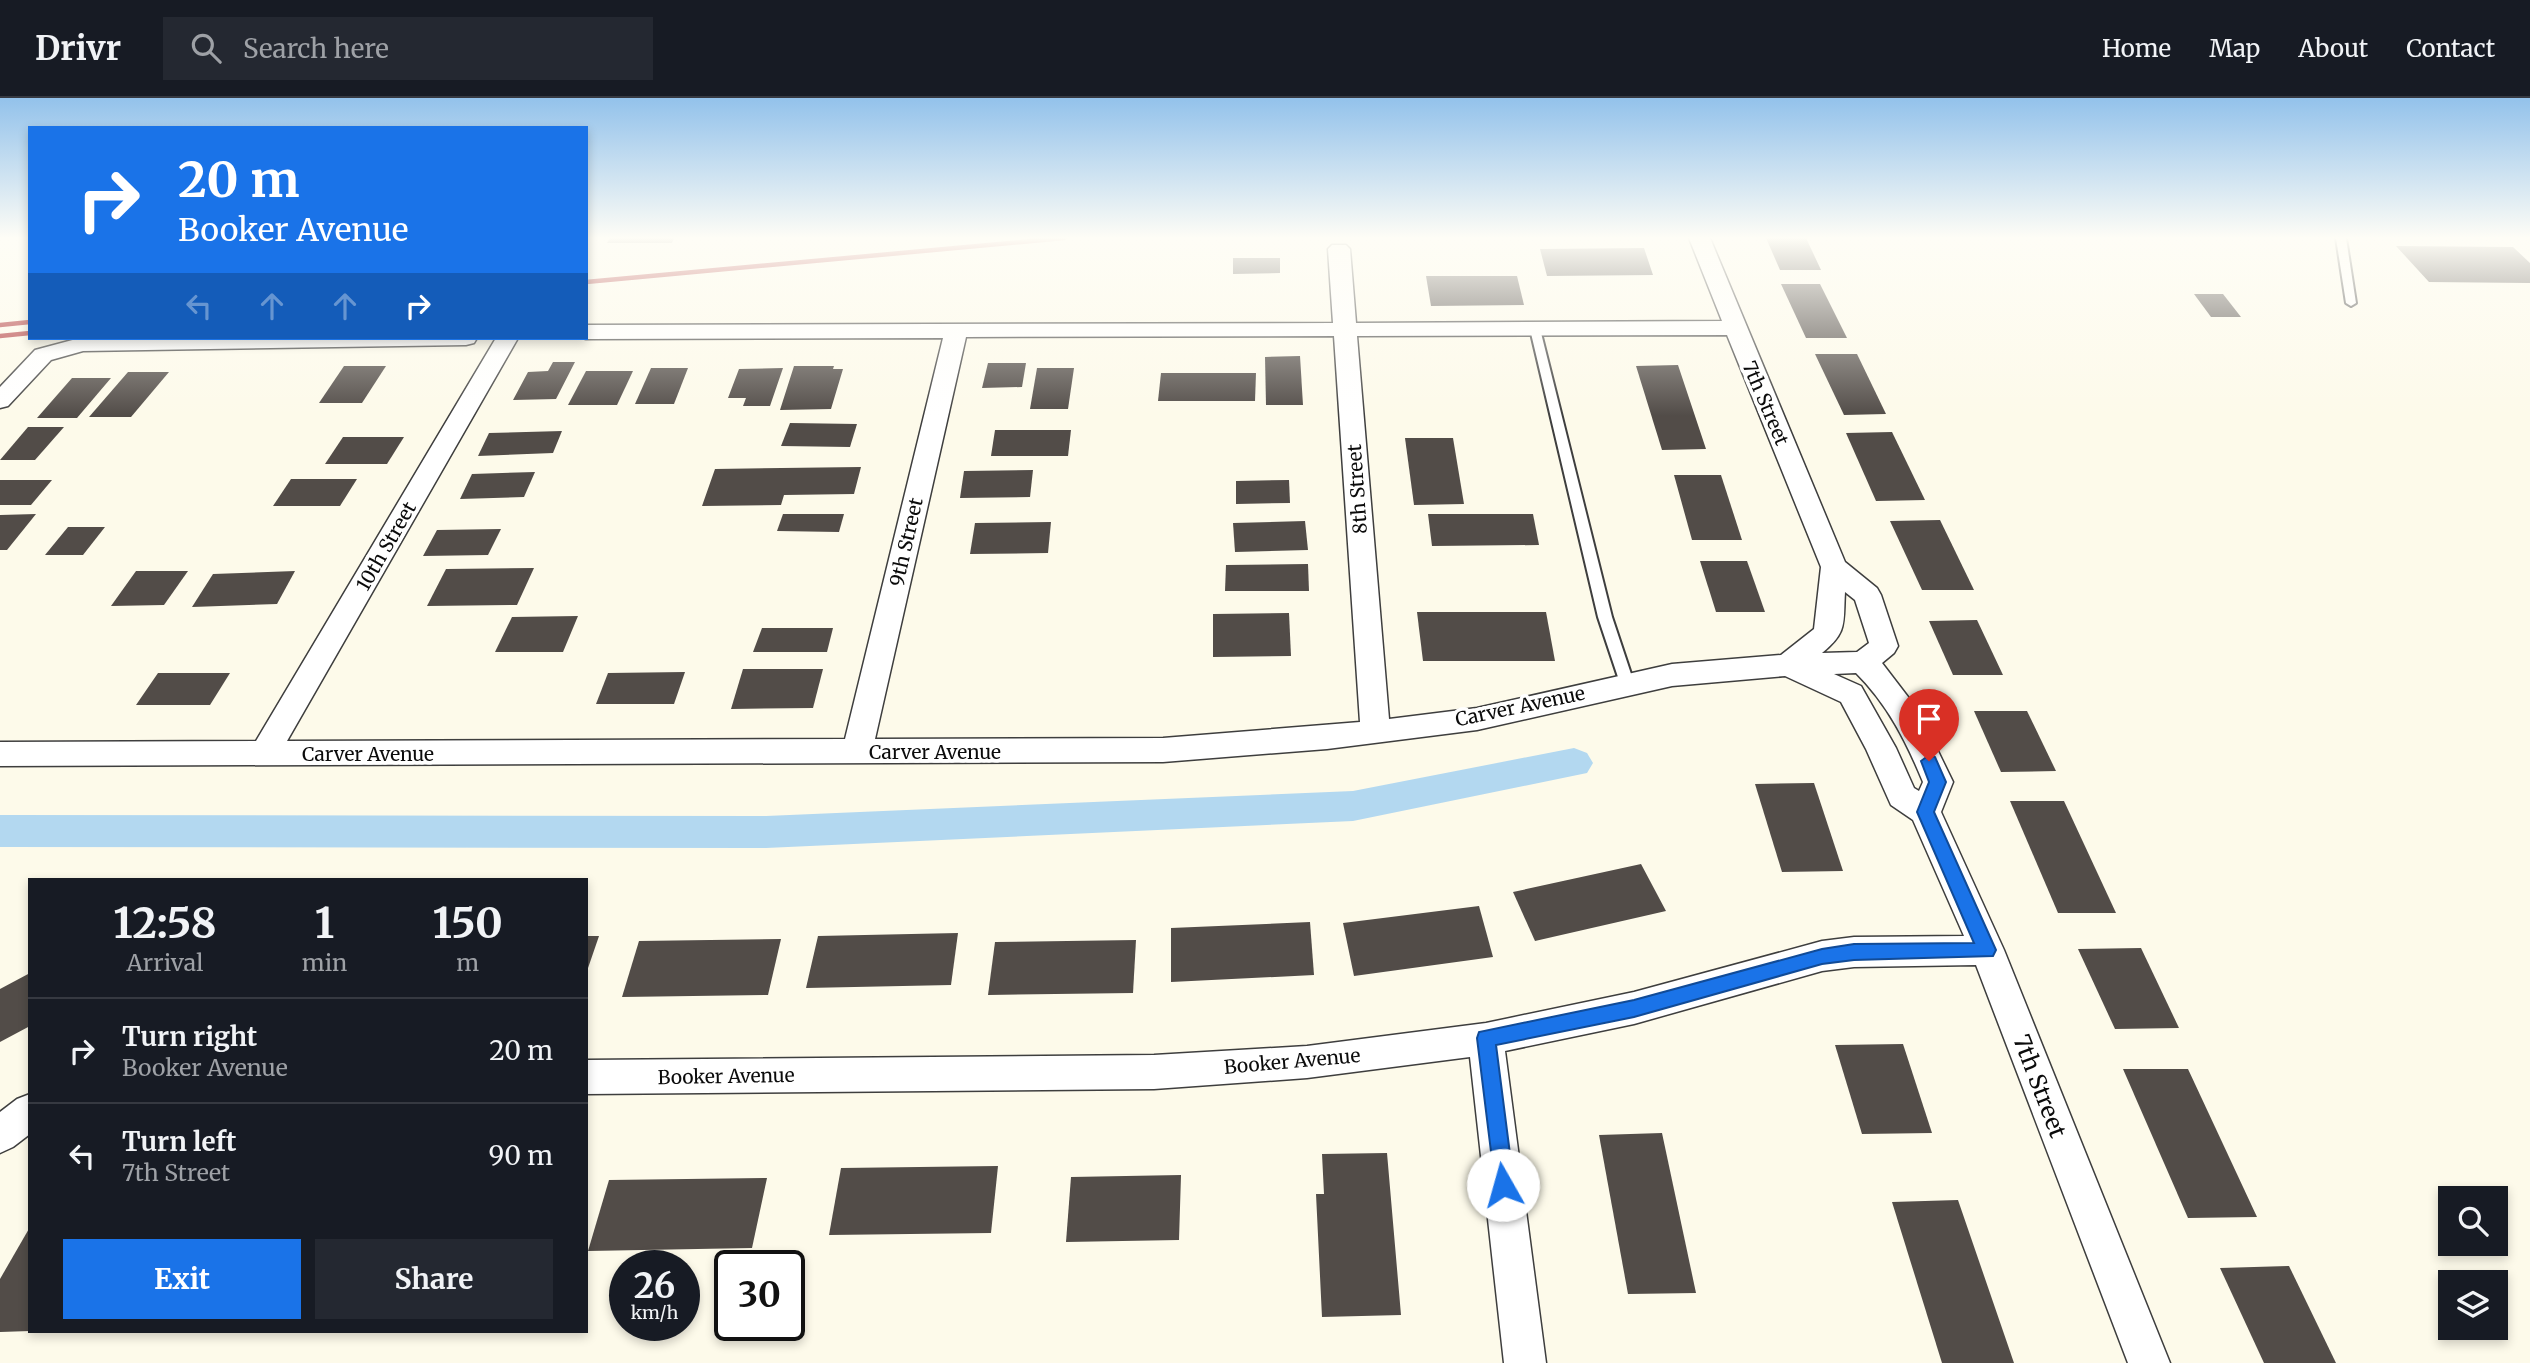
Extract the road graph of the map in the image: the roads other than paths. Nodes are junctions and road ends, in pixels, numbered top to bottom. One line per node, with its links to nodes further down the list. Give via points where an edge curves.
1 (1343, 297): 6 (street, 8th Street)
2 (1723, 297): 5 (street, 7th Street)
3 (2350, 297): 4 (lane)
4 (2351, 303)
5 (1735, 328): 7 (street); 13 (street, 7th Street)
6 (1345, 329): 7 (street); 9 (street); 17 (street, 8th Street)
7 (1535, 329): 16 (lane, via 1605,617)
8 (588, 332): 9 (street)
9 (956, 332): 18 (street, 9th Street)
10 (338, 340): 12 (street, via 82,344 43,355)
11 (506, 340): 20 (street, 10th Street)
12 (0, 401)
13 (1834, 568): 14 (street, 7th Street, via 1867,595 1884,646); 15 (street, 7th Street, via 1828,633)
14 (1863, 662): 15 (street, Carver Avenue); 21 (street, via 1911,719 1938,782)
15 (1788, 665): 16 (street, Carver Avenue); 21 (street, 7th Street, via 1851,694 1902,796)
16 (1627, 683): 17 (street, Carver Avenue, via 1477,719)
17 (1375, 730): 18 (street, Carver Avenue, via 1163,750)
18 (857, 752): 20 (street, Carver Avenue)
19 (0, 754): 20 (street, Carver Avenue)
20 (264, 754)
21 (1925, 812): 22 (street, 7th Street)
22 (1987, 950): 23 (street, Booker Avenue, via 1822,956 1634,1008); 28 (street, 7th Street)
23 (1486, 1038): 24 (street, Booker Avenue, via 1307,1062 1154,1072); 27 (street)
24 (588, 1077)
25 (28, 1113): 26 (street)
26 (0, 1135)
27 (1525, 1363)
28 (2149, 1363)

